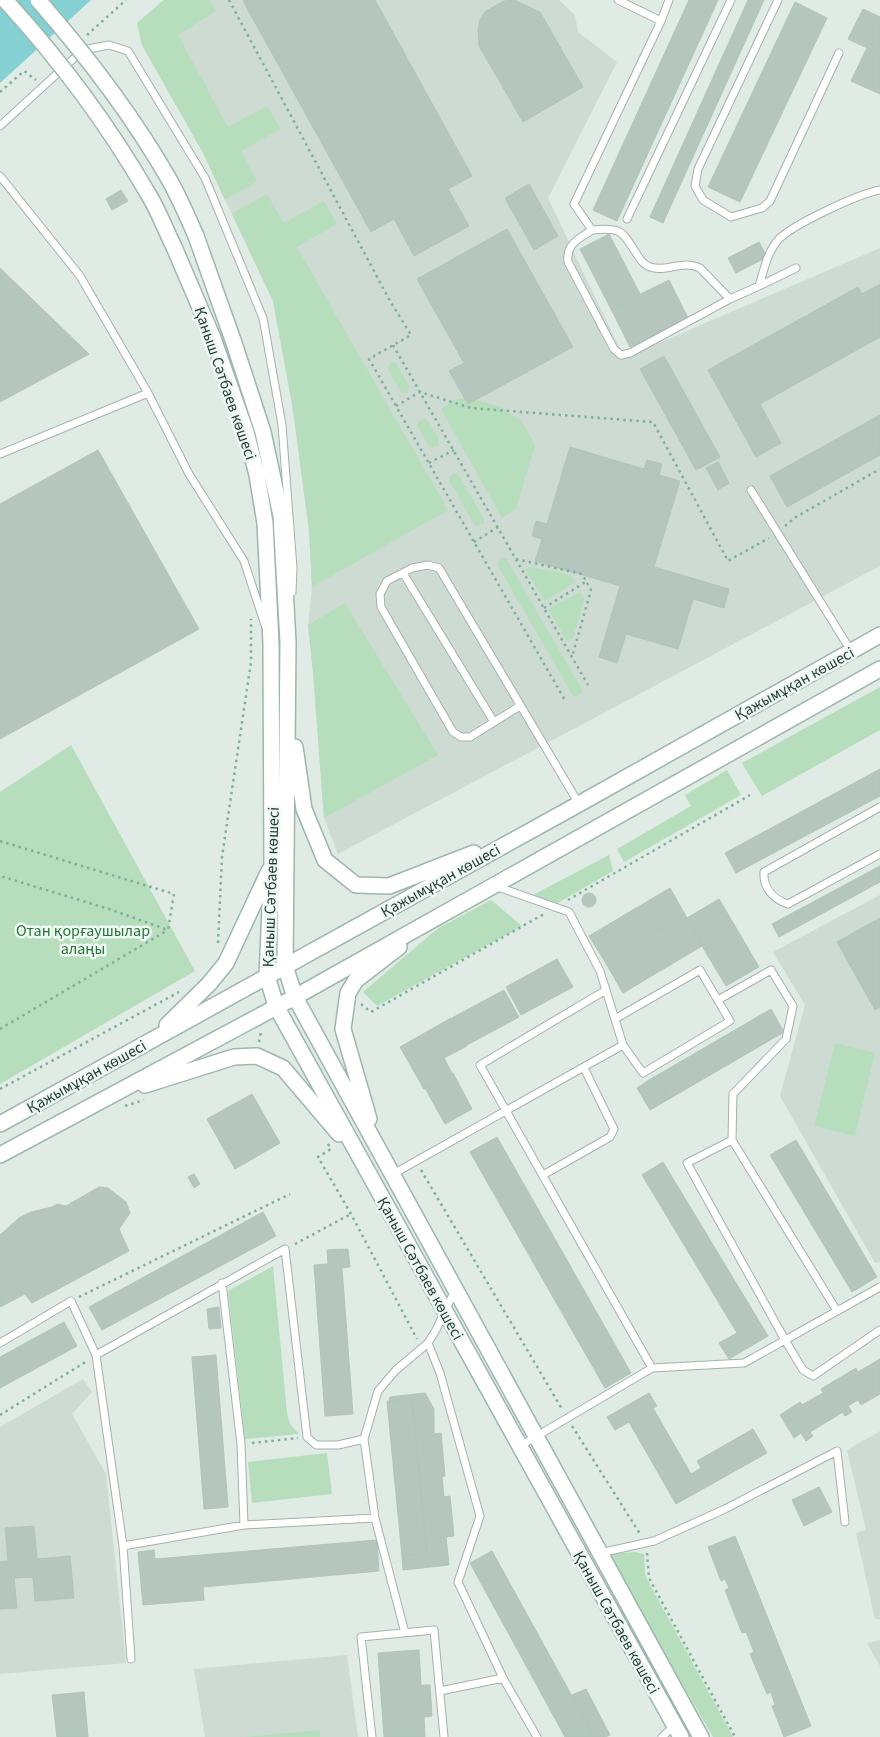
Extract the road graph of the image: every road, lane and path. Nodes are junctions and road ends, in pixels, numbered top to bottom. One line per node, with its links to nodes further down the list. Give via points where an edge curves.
1 (5, 0): 39 (main road, Қаныш Сәтбаев көшесі, bridge, via 52,54 101,120 148,193 213,338 258,475 265,523)
2 (38, 0): 38 (main road, Қаныш Сәтбаев көшесі, bridge, via 122,106 170,182 196,236 265,441 281,516)
3 (229, 0): 20 (path, via 390,302 411,335)
4 (618, 0): 8 (lane)
5 (669, 0): 8 (lane)
6 (731, 0): 15 (lane)
7 (778, 0): 9 (lane, via 698,168 695,186 703,200 731,217 762,208 770,201)
8 (661, 20): 16 (lane, via 574,204)
9 (840, 53)
10 (36, 80): 11 (path, via 24,70)
11 (0, 92)
12 (0, 126): 38 (lane, via 83,50 109,45 128,51 205,178 263,318 282,425 289,500 293,568)
13 (0, 176): 22 (lane, via 80,276)
14 (880, 190): 18 (lane, via 795,226 778,240 767,257)
15 (627, 219)
16 (592, 230): 19 (lane, via 617,229 642,262 650,267 694,265); 19 (lane, via 571,244 567,252 568,262 614,349 621,355)
17 (796, 268): 18 (lane)
18 (759, 286): 19 (lane)
19 (730, 299)
20 (393, 345): 21 (path); 23 (path, via 369,359)
21 (420, 392): 23 (path); 24 (path); 30 (path, via 471,408 653,422 728,561)
22 (148, 393): 25 (lane); 39 (lane, via 189,474 244,561)
23 (396, 406): 26 (path)
24 (454, 450): 26 (path); 29 (path)
25 (0, 454)
26 (429, 463): 31 (path)
27 (880, 469): 30 (path)
28 (751, 490): 30 (lane)
29 (498, 527): 31 (path); 32 (path)
30 (777, 532): 40 (lane)
31 (474, 542): 44 (path)
32 (516, 559): 34 (path, via 582,574); 35 (path)
33 (403, 573): 46 (lane, via 428,565 439,568); 47 (lane); 47 (lane, via 387,582 380,594 381,607 453,732 461,737 470,737)
34 (587, 582): 35 (path); 41 (path, via 591,590)
35 (544, 608): 41 (path)
36 (251, 612): 60 (path, via 251,662 222,857)
37 (880, 636): 40 (main road, Қажымұқан көшесі)
38 (288, 642): 45 (main road, Қаныш Сәтбаев көшесі)
39 (271, 643): 54 (main road, Қаныш Сәтбаев көшесі)
40 (851, 652): 49 (main road, Қажымұқан көшесі)
41 (572, 657): 43 (path)
42 (880, 669): 56 (main road, Қажымұқан көшесі)
43 (588, 685)
44 (566, 702)
45 (288, 703): 51 (main road, via 304,809 325,860 356,885 389,886); 61 (main road, Қаныш Сәтбаев көшесі)
46 (520, 706): 47 (lane); 49 (lane)
47 (494, 722)
48 (750, 795): 57 (path)
49 (579, 804): 51 (main road, Қажымұқан көшесі)
50 (880, 807): 53 (lane, via 764,872 764,881 780,902 788,904)
51 (529, 831): 61 (main road, Қажымұқан көшесі)
52 (0, 841): 59 (path, via 174,894)
53 (880, 854)
54 (272, 863): 62 (main road, Қаныш Сәтбаев көшесі); 71 (main road, via 226,963)
55 (0, 876): 59 (path)
56 (494, 885): 57 (lane); 58 (main road, Қажымұқан көшесі)
57 (556, 908): 64 (lane, via 569,912 600,971); 65 (path, via 371,1012)
58 (443, 914): 65 (main road, via 356,980); 66 (main road, Қажымұқан көшесі)
59 (168, 930): 70 (path)
60 (218, 944)
61 (285, 966): 62 (main road, Қажымұқан көшесі); 66 (main road, Қаныш Сәтбаев көшесі)
62 (267, 976): 68 (main road, Қаныш Сәтбаев көшесі); 71 (main road, Қажымұқан көшесі)
63 (184, 990): 75 (path)
64 (606, 990): 69 (lane); 79 (lane, via 480,1065)
65 (348, 993): 83 (main road, via 343,1029)
66 (294, 997): 68 (main road, Қажымұқан көшесі); 83 (main road, Қаныш Сәтбаев көшесі)
67 (718, 1000): 69 (lane, via 700,970); 72 (lane, via 730,1021 643,1073); 81 (lane, via 771,970 793,1006 786,1039 733,1094)
68 (280, 1012): 73 (path, via 262,1025); 77 (main road, Қажымұқан көшесі); 85 (main road, Қаныш Сәтбаев көшесі)
69 (615, 1019): 72 (lane)
70 (0, 1029)
71 (154, 1039): 80 (main road, Қажымұқан көшесі)
72 (623, 1045): 74 (lane)
73 (257, 1056): 77 (main road, via 234,1057); 85 (main road, via 283,1068)
74 (584, 1068): 79 (lane); 88 (lane, via 614,1128 610,1136)
75 (0, 1089)
76 (148, 1098): 78 (path)
77 (103, 1100): 84 (main road, Қажымұқан көшесі)
78 (121, 1107)
79 (506, 1110): 86 (lane); 88 (lane)
80 (0, 1124)
81 (732, 1140): 97 (lane); 99 (lane, via 687,1163)
82 (327, 1142): 90 (path, via 332,1149 318,1157)
83 (377, 1146): 87 (main road, Қаныш Сәтбаев көшесі)
84 (0, 1155)
85 (361, 1159): 96 (main road, Қаныш Сәтбаев көшесі)
86 (416, 1162): 87 (lane); 106 (path)
87 (392, 1174): 94 (main road, Қаныш Сәтбаев көшесі)
88 (543, 1175): 104 (lane)
89 (290, 1194): 95 (path)
90 (350, 1214): 91 (path); 102 (path)
91 (285, 1249): 92 (lane); 107 (lane)
92 (222, 1283): 103 (lane); 110 (lane)
93 (880, 1287): 97 (lane)
94 (455, 1289): 96 (lane); 108 (main road, Қаныш Сәтбаев көшесі)
95 (71, 1301): 100 (lane); 103 (lane)
96 (445, 1311): 101 (lane); 111 (main road, Қаныш Сәтбаев көшесі)
97 (837, 1311): 99 (lane)
98 (880, 1330): 99 (lane, via 813,1376 803,1370)
99 (785, 1340): 104 (lane, via 744,1363)
100 (0, 1343)
101 (428, 1343): 102 (lane); 120 (lane, via 440,1373 480,1516 458,1582)
102 (422, 1347): 109 (lane, via 378,1391)
103 (96, 1355): 105 (path); 116 (lane)
104 (652, 1368): 106 (lane)
105 (0, 1415)
106 (567, 1418): 108 (lane); 115 (path)
107 (307, 1436): 109 (lane, via 316,1445 338,1445); 110 (path)
108 (536, 1437): 111 (lane); 117 (main road, Қаныш Сәтбаев көшесі)
109 (364, 1439): 112 (lane)
110 (241, 1444): 114 (lane)
111 (520, 1446): 122 (main road, Қаныш Сәтбаев көшесі)
112 (375, 1518): 114 (lane); 118 (lane)
113 (845, 1522): 115 (lane, via 837,1451 725,1509)
114 (244, 1525): 116 (lane)
115 (646, 1543): 117 (lane); 128 (path, via 650,1578)
116 (122, 1546): 119 (lane)
117 (600, 1553): 127 (main road, Қаныш Сәтбаев көшесі)
118 (405, 1633): 121 (lane, via 434,1630); 123 (lane, via 361,1637)
119 (131, 1659)
120 (503, 1678): 121 (lane); 125 (lane)
121 (440, 1690): 124 (lane)
122 (678, 1731): 126 (lane)
123 (372, 1737)
124 (444, 1737)
125 (537, 1737)
126 (662, 1737)
127 (701, 1737)
128 (735, 1737)

